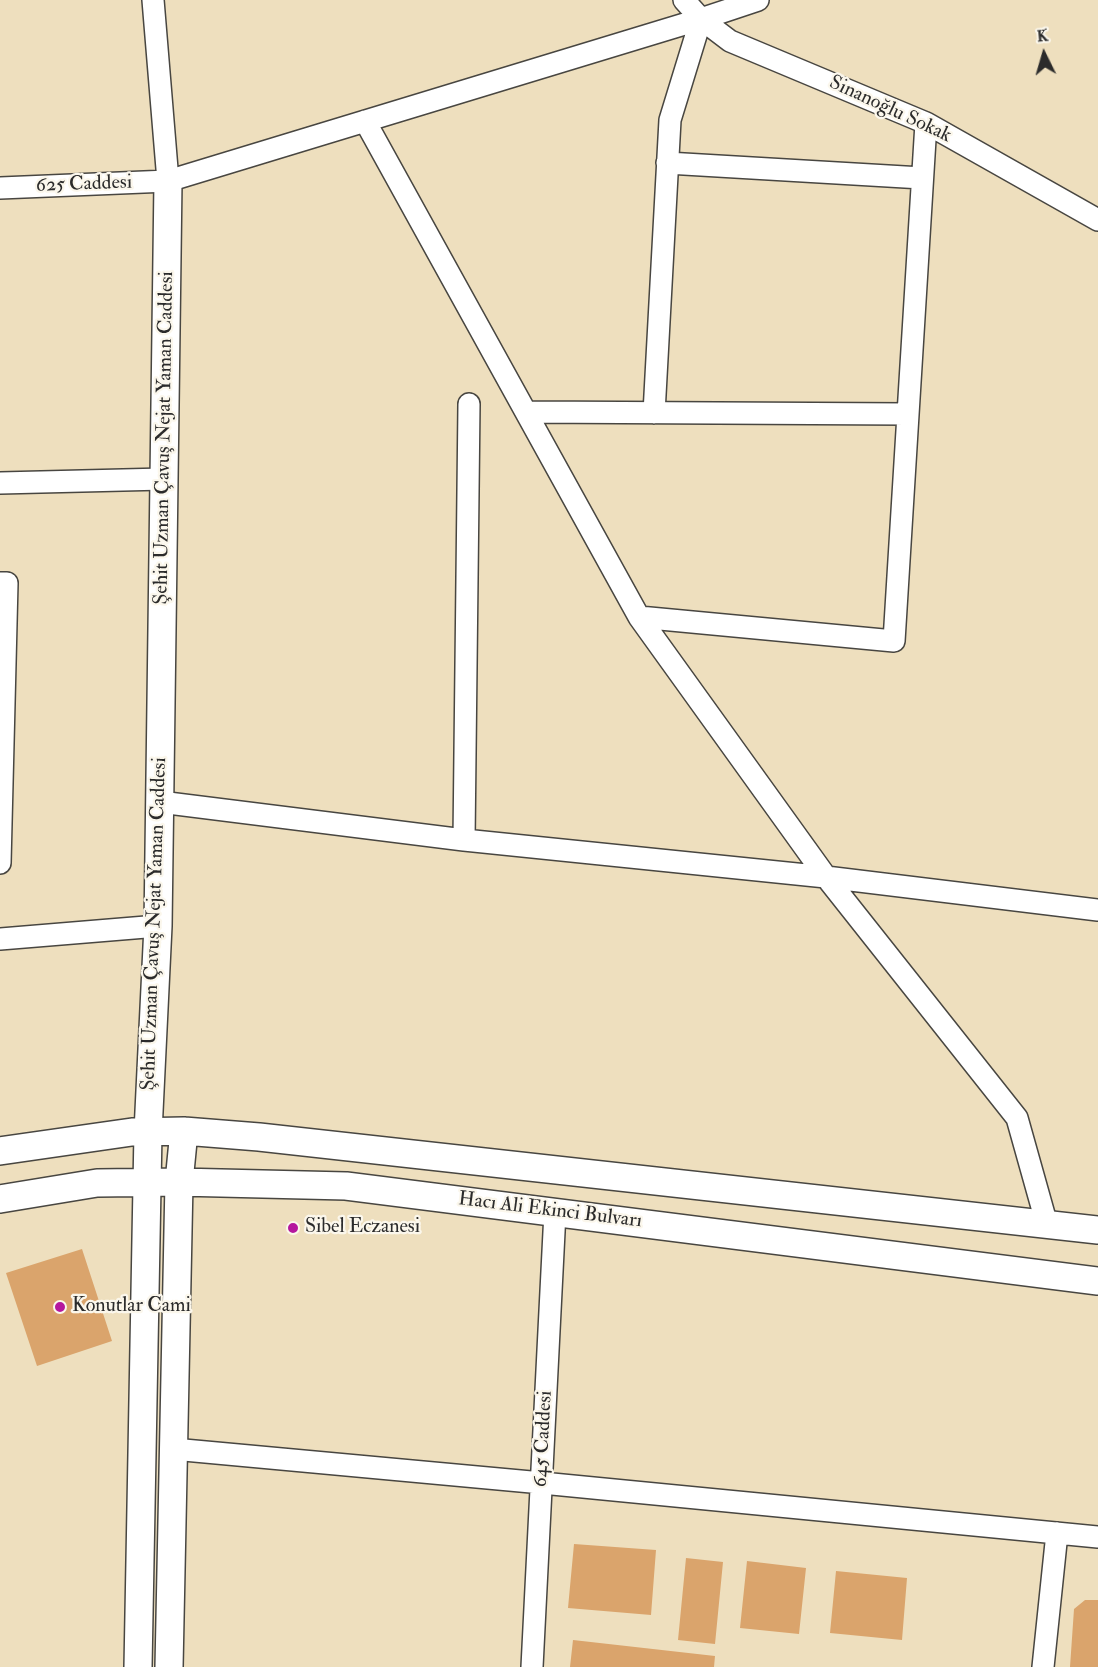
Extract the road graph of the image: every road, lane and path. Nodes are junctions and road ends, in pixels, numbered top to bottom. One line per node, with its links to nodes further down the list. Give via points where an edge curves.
1 (153, 0): 9 (street)
2 (684, 0): 4 (street, Sinanoğlu Sokak)
3 (758, 0): 4 (street, 625 Caddesi)
4 (701, 19): 5 (street, 625 Caddesi); 6 (street, Sinanoğlu Sokak, via 730,41); 7 (street, via 669,120)
5 (365, 121): 9 (street, 625 Caddesi); 13 (street)
6 (926, 123): 8 (street); 11 (street, Sinanoğlu Sokak)
7 (667, 163): 8 (street); 14 (street)
8 (922, 178): 15 (street)
9 (168, 181): 10 (street, 625 Caddesi); 16 (street, Şehit Uzman Çavuş Nejat Yaman Caddesi)
10 (0, 188)
11 (1098, 220)
12 (469, 404): 21 (street)
13 (526, 412): 14 (street); 19 (street)
14 (654, 413): 15 (street)
15 (908, 414): 19 (street, via 894,641)
16 (164, 479): 17 (street); 20 (street, Şehit Uzman Çavuş Nejat Yaman Caddesi)
17 (0, 483)
18 (0, 583): 22 (street, via 7,583)
19 (639, 617): 23 (street)
20 (160, 802): 21 (street); 25 (street, Şehit Uzman Çavuş Nejat Yaman Caddesi)
21 (464, 840): 23 (street)
22 (0, 863)
23 (826, 878): 24 (street); 34 (street, via 1017,1118)
24 (1098, 910)
25 (158, 926): 26 (street); 28 (street, Şehit Uzman Çavuş Nejat Yaman Caddesi)
26 (0, 939)
27 (184, 1131): 28 (street, Hacı Ali Ekinci Bulvarı); 31 (street); 34 (street, Hacı Ali Ekinci Bulvarı)
28 (148, 1132): 29 (street, Hacı Ali Ekinci Bulvarı); 30 (street, Şehit Uzman Çavuş Nejat Yaman Caddesi)
29 (0, 1151)
30 (147, 1182): 31 (street, Hacı Ali Ekinci Bulvarı); 32 (street, Hacı Ali Ekinci Bulvarı, via 97,1183); 41 (street, Şehit Uzman Çavuş Nejat Yaman Caddesi)
31 (179, 1182): 33 (street, Hacı Ali Ekinci Bulvarı, via 346,1185); 37 (street)
32 (0, 1199)
33 (555, 1212): 36 (street, Hacı Ali Ekinci Bulvarı); 38 (street, 645 Caddesi)
34 (1047, 1225): 35 (street, Hacı Ali Ekinci Bulvarı)
35 (1098, 1230)
36 (1098, 1281)
37 (173, 1449): 38 (street); 42 (street)
38 (542, 1483): 39 (street); 43 (street, 645 Caddesi)
39 (1057, 1533): 40 (street); 44 (street)
40 (1098, 1537)
41 (138, 1667)
42 (169, 1667)
43 (532, 1667)
44 (1043, 1667)

